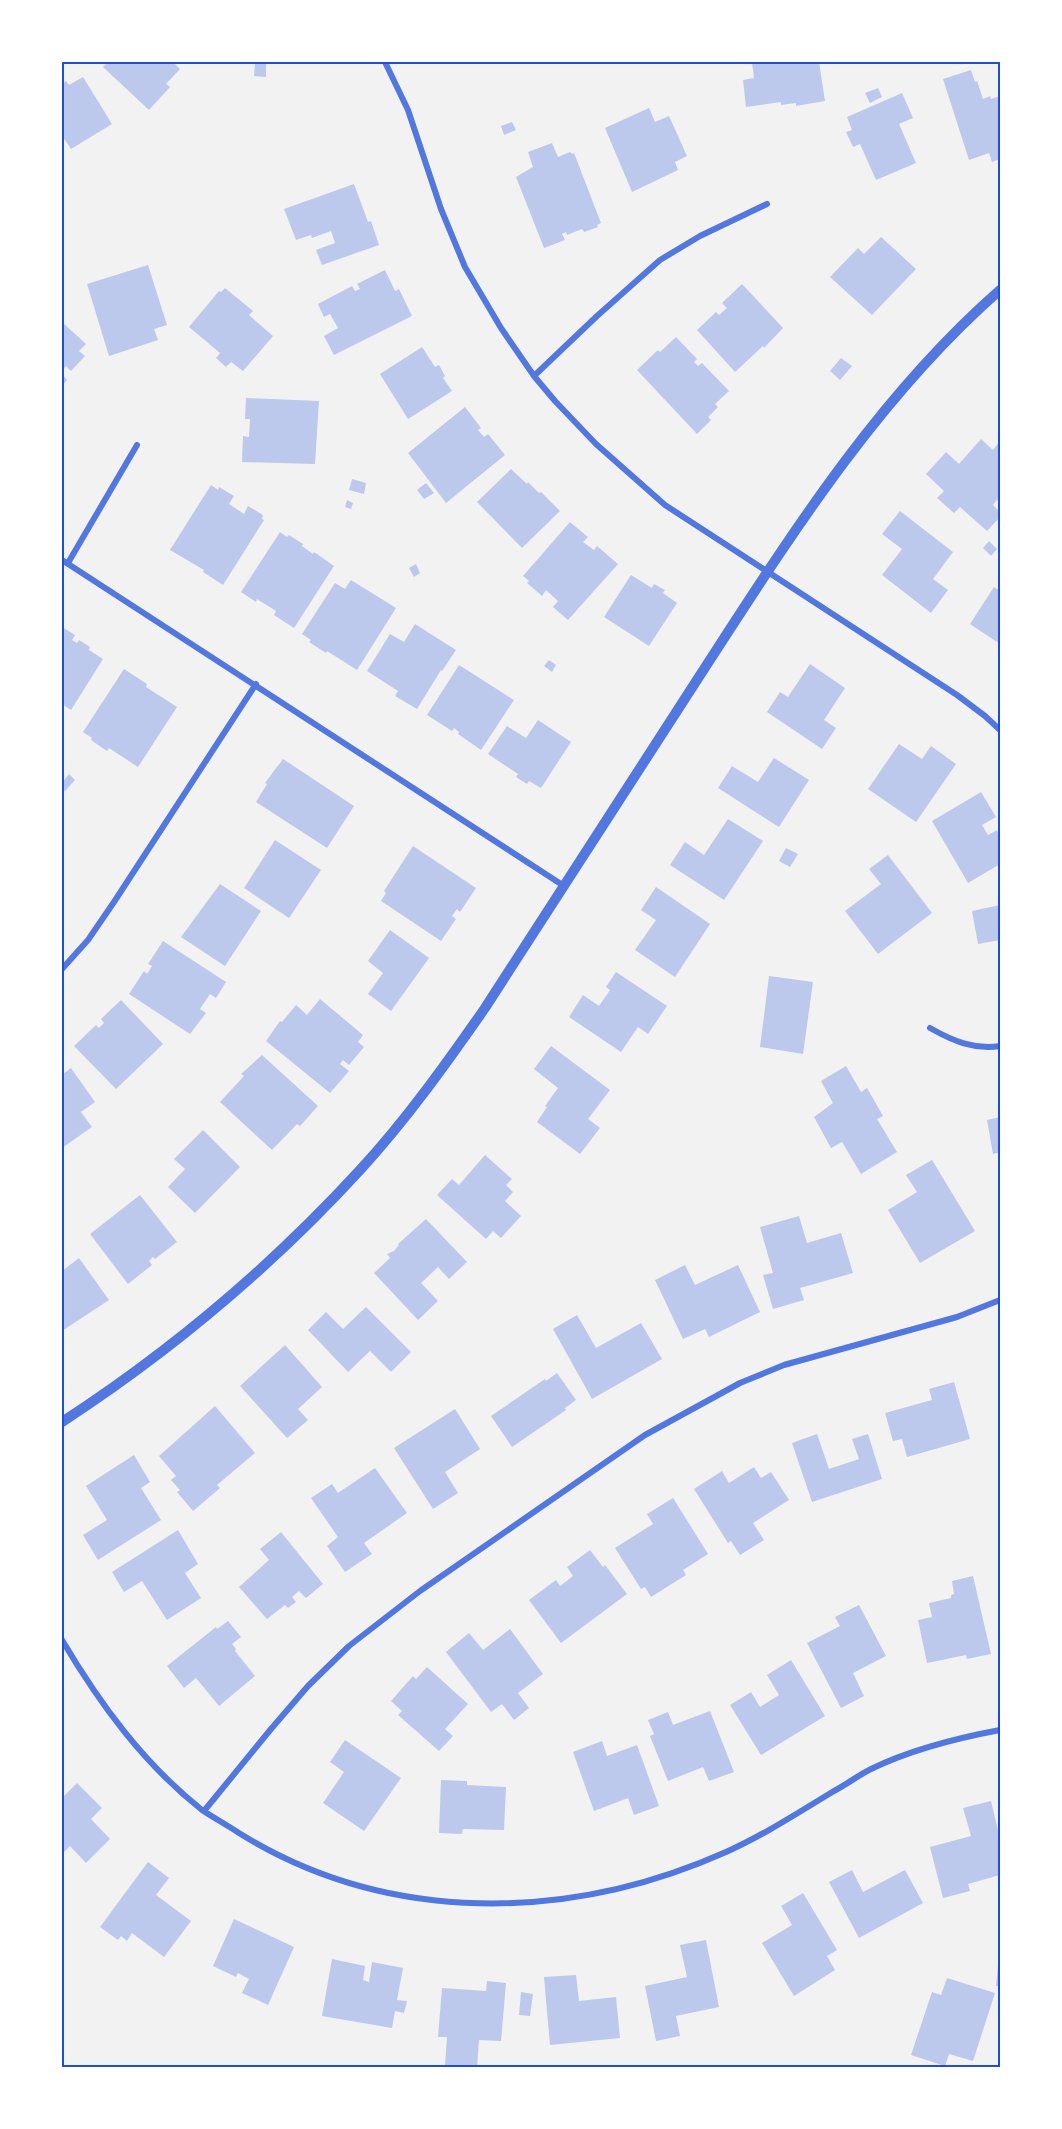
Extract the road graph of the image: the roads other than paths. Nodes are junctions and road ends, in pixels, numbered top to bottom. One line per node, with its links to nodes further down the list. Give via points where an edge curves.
1 (385, 62): 4 (street, via 408,110 465,267)
2 (767, 204): 4 (street, via 660,260)
3 (1000, 290): 7 (street, via 893,400 832,476)
4 (534, 376): 7 (street, via 627,474 665,505)
5 (137, 445): 6 (street)
6 (65, 561): 8 (street)
7 (766, 573): 9 (street, via 957,695); 10 (street)
8 (256, 684): 10 (street); 11 (street, via 114,902)
9 (1000, 730)
10 (564, 886): 15 (street, via 448,1061 405,1118 318,1214 192,1329)
11 (62, 969)
12 (930, 1028): 13 (street, via 972,1046)
13 (1000, 1046)
14 (1000, 1300): 18 (street, via 957,1317 765,1373 645,1435 420,1591 350,1646 308,1686)
15 (62, 1422)
16 (62, 1640): 18 (street, via 120,1728 153,1766)
17 (1000, 1730): 18 (street, via 960,1737 872,1769 758,1835 668,1875 569,1898 508,1904 403,1897 358,1886 292,1862)
18 (204, 1811)

